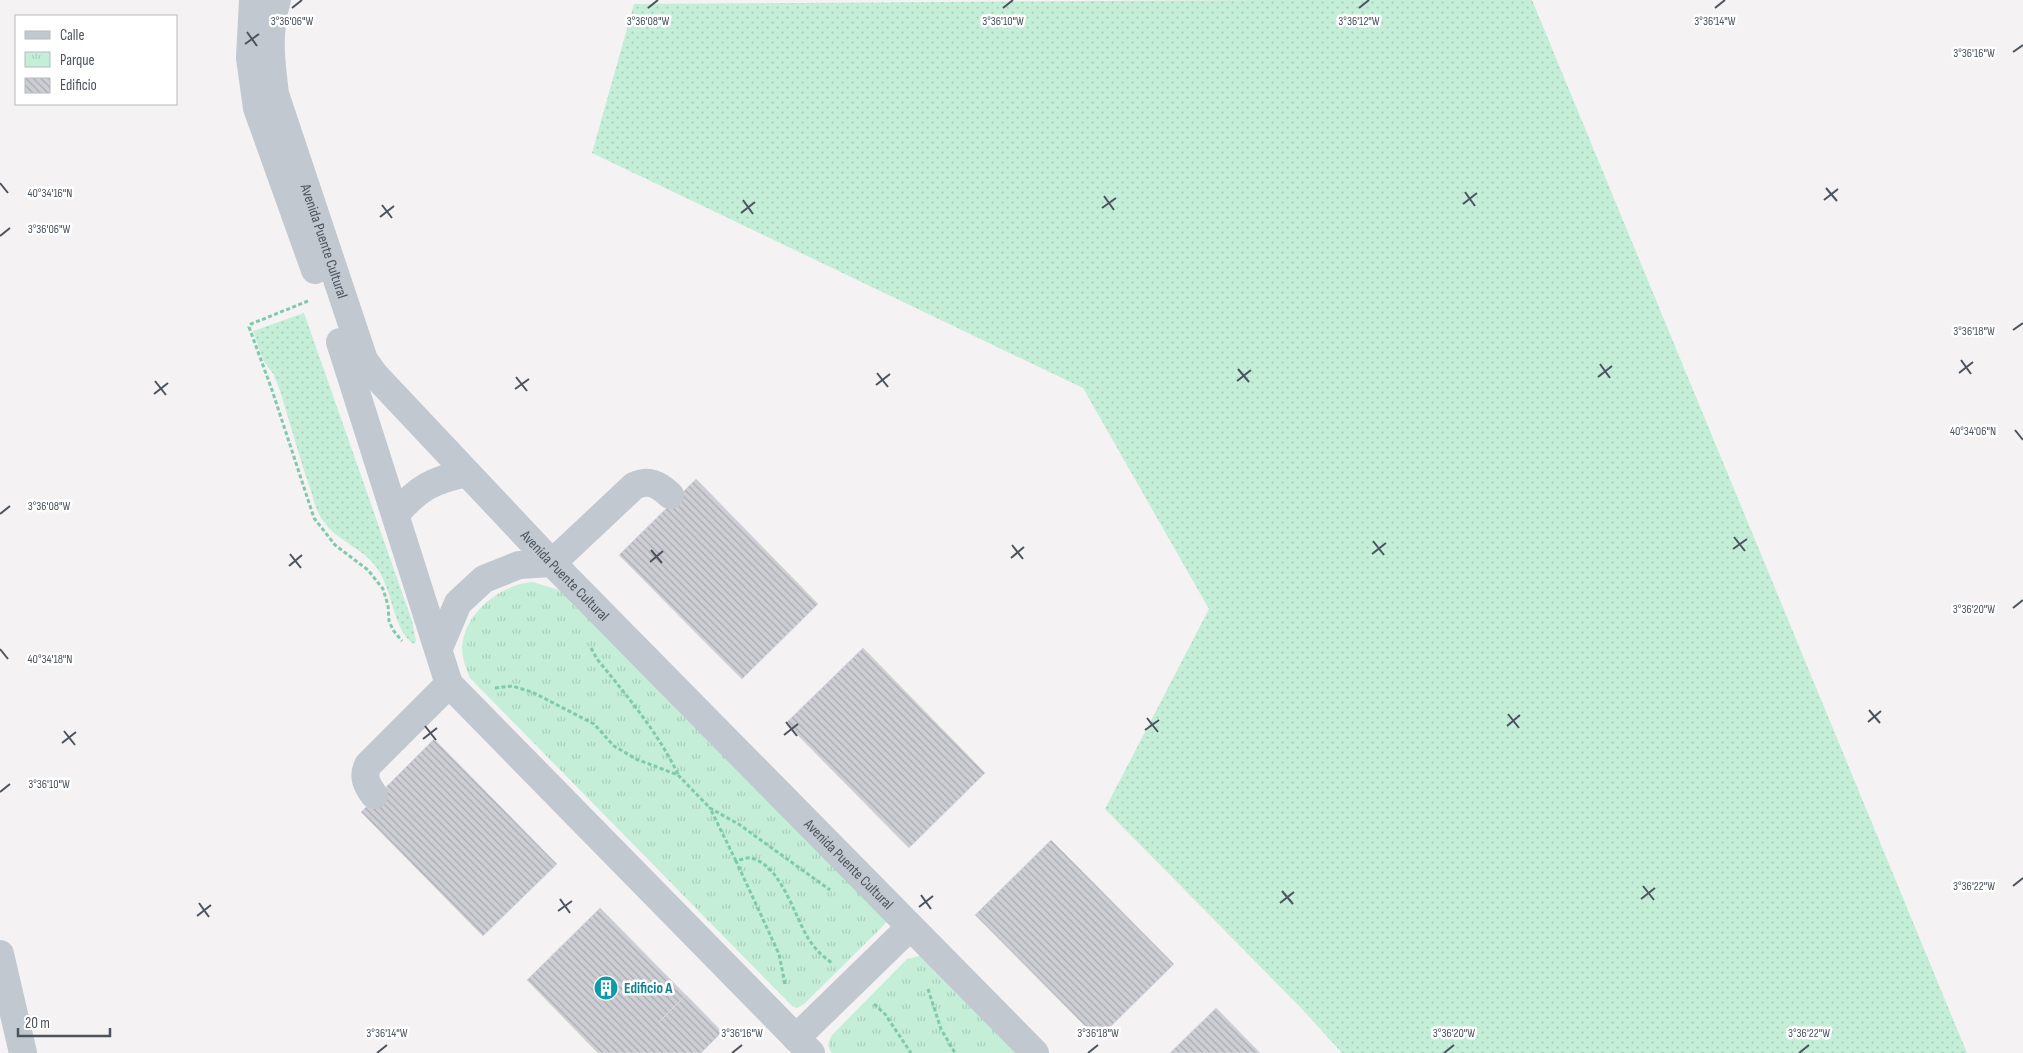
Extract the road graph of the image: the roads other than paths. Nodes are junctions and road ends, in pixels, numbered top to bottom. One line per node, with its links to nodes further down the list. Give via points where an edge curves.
1 (253, 0): 5 (street, Avenida Puente Cultural, via 250,58 257,108 344,352)
2 (277, 0): 3 (street, Avenida Puente Cultural, via 269,53 275,94 364,360)
3 (467, 473): 5 (street, via 442,478 419,491); 6 (street, Avenida Puente Cultural)
4 (670, 495): 6 (street, via 651,482 634,486)
5 (396, 514): 7 (street, Avenida Puente Cultural)
6 (552, 563): 7 (street, via 519,564 484,579 458,602); 10 (street, Avenida Puente Cultural)
7 (439, 648): 8 (street, Avenida Puente Cultural)
8 (449, 684): 9 (street, via 368,765 365,780); 12 (street)
9 (374, 795)
10 (910, 927): 12 (street, via 853,983); 14 (street, Avenida Puente Cultural)
11 (0, 954): 13 (street)
12 (804, 1046)
13 (23, 1053)
14 (1035, 1053)

